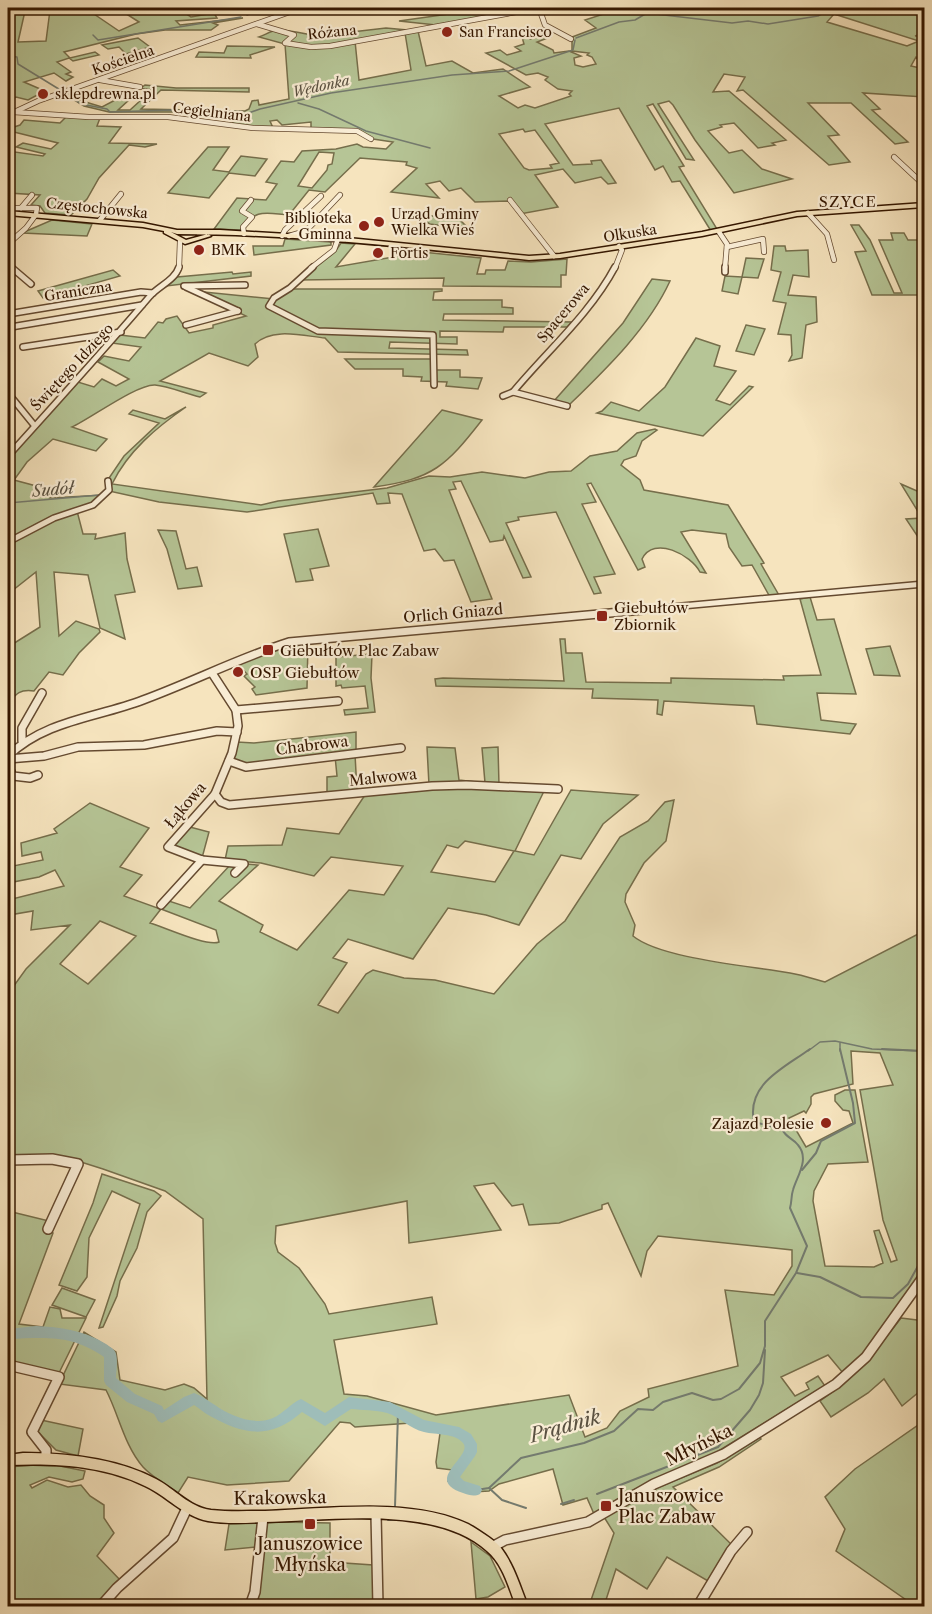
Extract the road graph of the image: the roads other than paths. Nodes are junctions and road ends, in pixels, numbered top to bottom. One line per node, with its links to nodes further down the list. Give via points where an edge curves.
1 (301, 8): 3 (street)
2 (539, 8): 3 (street, Różana, via 315,47 285,43 294,35); 4 (street, via 545,25)
3 (257, 24): 5 (street, Kościelna)
4 (572, 39)
5 (97, 80): 6 (street); 7 (street, Kościelna)
6 (140, 87)
7 (13, 112): 8 (street, Kościelna); 9 (street, Cegielniana, via 168,117 253,128 357,131)
8 (8, 115)
9 (371, 139)
10 (894, 157): 11 (street)
11 (924, 185)
12 (121, 194): 24 (street)
13 (32, 195): 20 (street)
14 (340, 195): 30 (street, via 306,231)
15 (321, 196): 30 (street, via 285,230)
16 (251, 200): 29 (street, via 242,213 252,217 243,227)
17 (510, 200): 40 (street)
18 (924, 204): 21 (main road, Olkuska)
19 (8, 208): 20 (street)
20 (21, 208): 23 (street, via 37,208)
21 (808, 213): 27 (main road, Olkuska); 41 (street, via 827,234)
22 (8, 214): 23 (main road, Częstochowska)
23 (36, 215): 24 (main road, Częstochowska); 31 (main road, Częstochowska, via 152,229); 35 (street, via 30,227)
24 (100, 220): 25 (main road, Częstochowska)
25 (183, 231): 26 (main road, Częstochowska); 31 (main road)
26 (195, 232): 28 (main road); 33 (main road)
27 (719, 232): 36 (main road, Olkuska); 37 (street)
28 (225, 233): 29 (main road); 33 (main road)
29 (244, 234): 30 (main road)
30 (285, 236): 32 (main road)
31 (177, 239): 34 (main road, Częstochowska); 38 (street)
32 (338, 239): 40 (main road, Olkuska, via 497,256); 55 (street, via 334,250 269,306 325,332 433,335)
33 (197, 240): 34 (main road, Częstochowska)
34 (189, 242): 38 (street)
35 (8, 244)
36 (619, 246): 40 (main road, Olkuska); 57 (street, Spacerowa, via 619,259 601,289)
37 (727, 246): 39 (street, via 761,239); 43 (street)
38 (181, 250): 46 (street, Świętego Idziego, via 178,272)
39 (764, 252)
40 (554, 256)
41 (834, 260)
42 (8, 264): 44 (street)
43 (725, 272)
44 (31, 284)
45 (245, 285): 51 (street, via 184,286 237,311)
46 (153, 293): 47 (street, Świętego Idziego); 48 (street, Graniczna)
47 (142, 305): 50 (street); 53 (street, Świętego Idziego)
48 (50, 307): 49 (street, Graniczna); 50 (street)
49 (8, 314)
50 (54, 320): 52 (street)
51 (186, 325)
52 (11, 327)
53 (121, 332): 54 (street); 60 (street, Świętego Idziego)
54 (23, 347)
55 (434, 385)
56 (8, 393): 60 (street)
57 (512, 393): 58 (street); 59 (street)
58 (502, 396)
59 (567, 406)
60 (34, 425): 61 (street, Świętego Idziego)
61 (8, 456)
62 (108, 481): 63 (street, via 109,490 96,504 54,518)
63 (8, 542)
64 (924, 584): 65 (street, Orlich Gniazd, via 289,642)
65 (212, 673): 68 (street); 70 (street, Orlich Gniazd)
66 (42, 693): 70 (street, via 22,728)
67 (338, 701): 68 (street)
68 (236, 710): 69 (street, Łąkowa)
69 (237, 732): 72 (street, via 217,731 144,745 89,746 44,756); 73 (street, Łąkowa)
70 (22, 741): 72 (street, Orlich Gniazd)
71 (401, 748): 73 (street, Chabrowa, via 246,767)
72 (8, 757)
73 (228, 761): 77 (street, Łąkowa)
74 (8, 766): 75 (street, via 13,776)
75 (38, 775)
76 (558, 789): 77 (street, Malwowa, via 432,786 229,805)
77 (215, 794): 78 (street, Łąkowa, via 168,847)
78 (201, 860): 79 (street, Łąkowa, via 244,864); 80 (street)
79 (236, 873)
80 (161, 905)
81 (8, 1160): 82 (street, via 52,1159 78,1164)
82 (48, 1229)
83 (924, 1276): 91 (street, Młyńska, via 866,1357 836,1384 724,1454 654,1484 588,1522 505,1540)
84 (8, 1365): 85 (street, via 59,1377 32,1432 46,1450)
85 (46, 1458): 86 (main road, Krakowska); 87 (main road, Krakowska, via 136,1476)
86 (8, 1460)
87 (186, 1508): 89 (main road, Krakowska, via 212,1516); 92 (street, via 173,1538)
88 (376, 1514): 89 (main road, Krakowska); 91 (main road, Krakowska, via 439,1518 475,1534); 94 (street)
89 (263, 1517): 93 (street)
90 (747, 1532): 96 (street)
91 (492, 1547): 95 (main road, Krakowska)
92 (101, 1606)
93 (250, 1606)
94 (378, 1606)
95 (522, 1606)
96 (698, 1606)

